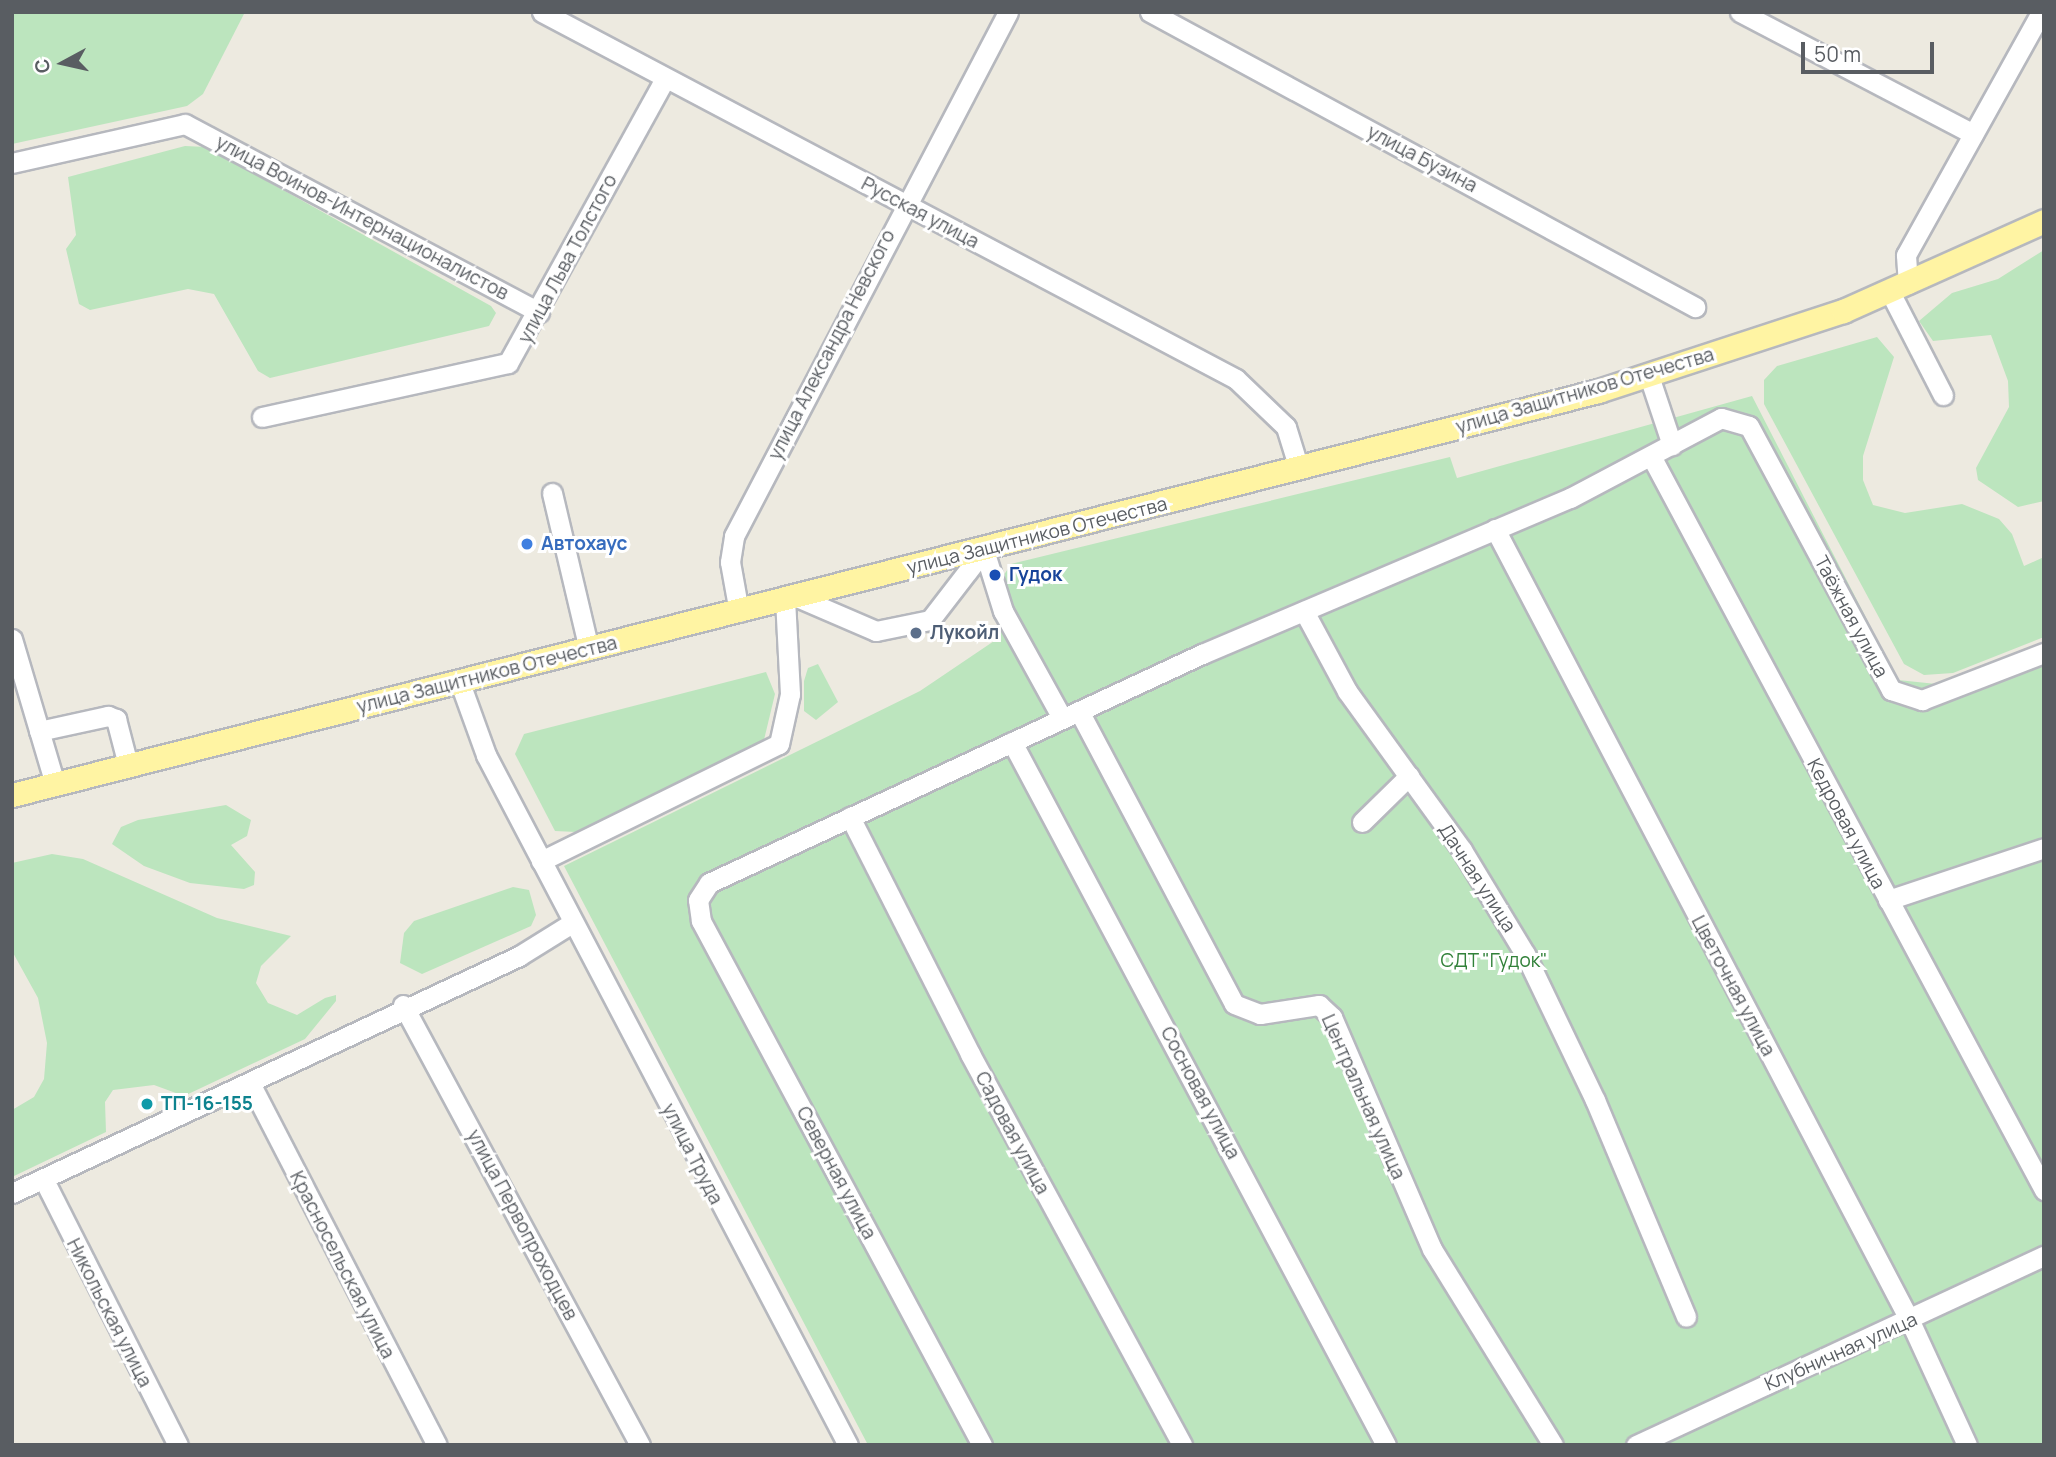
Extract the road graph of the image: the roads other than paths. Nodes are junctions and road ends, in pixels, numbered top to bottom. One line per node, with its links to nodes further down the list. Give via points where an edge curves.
1 (542, 12): 6 (street, Русская улица)
2 (1007, 12): 9 (street, улица Александра Невского)
3 (1150, 12): 12 (street, улица Бузина)
4 (1740, 12): 7 (street)
5 (2041, 12): 7 (street)
6 (665, 79): 9 (street, Русская улица); 13 (street, улица Льва Толстого)
7 (1973, 135): 11 (street, via 1906,256)
8 (12, 163): 13 (street, улица Воинов-Интернационалистов, via 185,124)
9 (904, 204): 19 (street, Русская улица, via 1236,379 1286,427); 25 (street, улица Александра Невского, via 734,536 730,562)
10 (2044, 221): 11 (main road, улица Защитников Отечества)
11 (1899, 288): 14 (main road, улица Защитников Отечества); 15 (street)
12 (1695, 307)
13 (539, 312): 16 (street, улица Льва Толстого, via 515,356 496,368)
14 (1649, 376): 17 (street); 19 (main road, улица Защитников Отечества)
15 (1943, 395)
16 (262, 417)
17 (1672, 445): 18 (street); 28 (street, Таёжная улица, via 1721,418 1749,426 1891,690 1904,698 1930,698)
18 (1651, 456): 21 (street); 41 (street, Кедровая улица)
19 (1299, 469): 22 (main road, улица Защитников Отечества)
20 (552, 493): 27 (street)
21 (1496, 529): 24 (street); 50 (street, Цветочная улица)
22 (984, 550): 23 (main road, улица Защитников Отечества); 23 (street, via 930,620 876,631); 30 (street, via 1003,611)
23 (791, 598): 25 (main road, улица Защитников Отечества); 40 (street, via 790,694 779,744)
24 (1304, 611): 30 (street); 34 (street, Дачная улица, via 1348,691)
25 (739, 612): 27 (main road, улица Защитников Отечества)
26 (12, 639): 31 (street)
27 (589, 650): 29 (main road, улица Защитников Отечества)
28 (2044, 653)
29 (460, 682): 33 (main road, улица Защитников Отечества); 40 (street, улица Труда, via 472,726)
30 (1071, 715): 32 (street); 58 (street, Центральная улица, via 1234,1004 1260,1014 1319,1005 1332,1017 1432,1248)
31 (39, 730): 33 (street, via 108,716 116,719); 35 (street)
32 (1012, 742): 37 (street); 57 (street, Сосновая улица)
33 (128, 765): 35 (main road, улица Защитников Отечества)
34 (1409, 776): 38 (street); 49 (street, Дачная улица, via 1504,916 1551,1004)
35 (55, 784): 36 (main road, улица Защитников Отечества)
36 (12, 795)
37 (850, 817): 55 (street, Северная улица, via 709,883 698,900 701,921); 56 (street, Садовая улица, via 970,1054)
38 (1362, 822)
39 (2044, 848): 41 (street)
40 (541, 860): 42 (street, улица Труда)
41 (1888, 900): 46 (street, Кедровая улица)
42 (572, 923): 43 (street, via 519,956); 54 (street, улица Труда)
43 (404, 1005): 44 (street); 53 (street, улица Первопроходцев)
44 (250, 1083): 45 (street); 52 (street, Красносельская улица)
45 (44, 1180): 47 (street); 51 (street, Никольская улица)
46 (2044, 1190)
47 (12, 1193)
48 (2044, 1256): 50 (street, Клубничная улица)
49 (1686, 1317)
50 (1910, 1321): 59 (street, Клубничная улица); 60 (street, Цветочная улица)
51 (178, 1445)
52 (437, 1445)
53 (640, 1445)
54 (849, 1445)
55 (982, 1445)
56 (1182, 1445)
57 (1386, 1445)
58 (1553, 1445)
59 (1636, 1445)
60 (1967, 1445)

